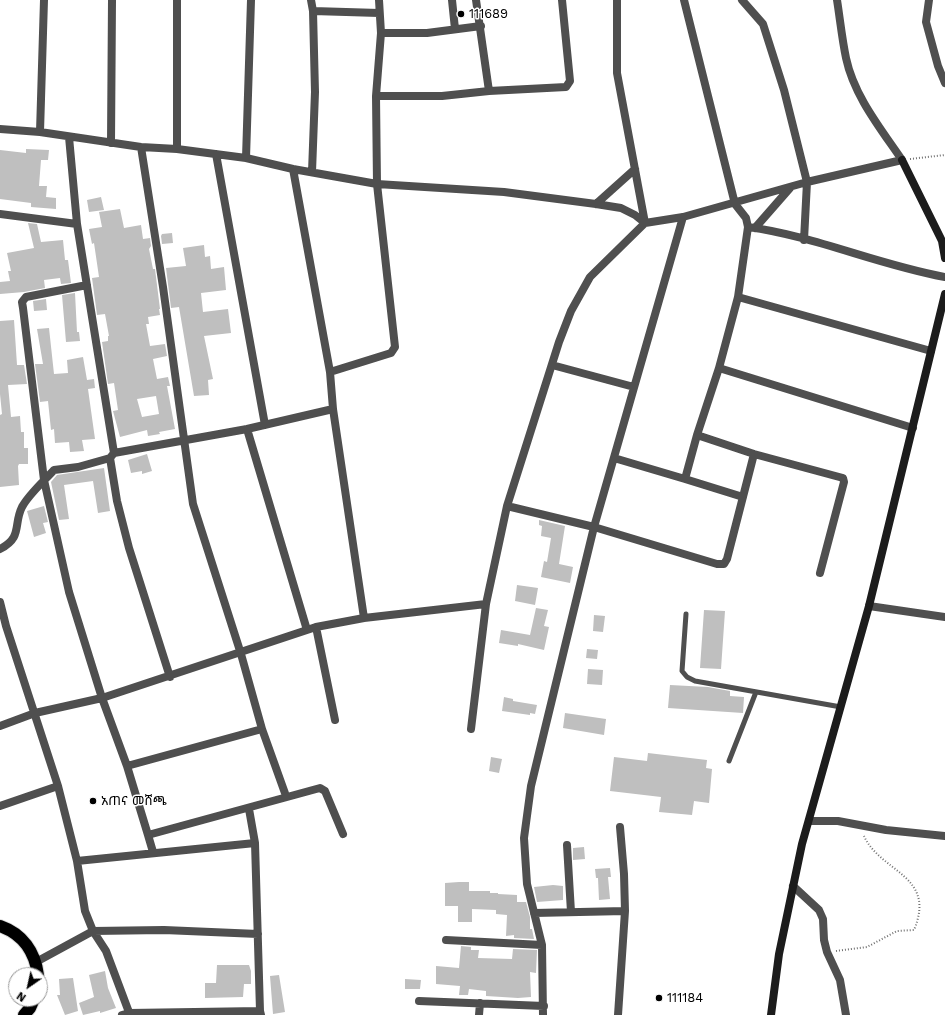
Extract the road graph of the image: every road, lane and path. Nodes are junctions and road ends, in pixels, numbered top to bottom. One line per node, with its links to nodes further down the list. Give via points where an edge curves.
1 (44, 0): 24 (street)
2 (112, 0): 26 (street)
3 (177, 0): 28 (street)
4 (251, 0): 31 (street)
5 (311, 0): 15 (street)
6 (379, 0): 16 (street)
7 (452, 0): 18 (street)
8 (476, 0): 17 (street)
9 (562, 0): 21 (street, via 570,81 568,86)
10 (617, 0): 34 (street, via 617,73)
11 (684, 0): 40 (street)
12 (742, 0): 36 (street, via 763,24 768,35)
13 (837, 0): 32 (street, via 846,59 856,87)
14 (929, 0): 20 (street, via 926,22)
15 (313, 11): 16 (street); 35 (street, via 315,92)
16 (379, 13): 19 (street)
17 (481, 26): 18 (street); 21 (street)
18 (455, 29): 19 (street, via 426,33)
19 (380, 33): 22 (street)
20 (945, 83)
21 (490, 91): 22 (street, via 442,96)
22 (376, 96): 37 (street)
23 (0, 129): 24 (street)
24 (40, 132): 25 (street)
25 (69, 137): 26 (street); 44 (street)
26 (111, 143): 27 (street)
27 (141, 147): 28 (street); 62 (street)
28 (177, 149): 29 (street)
29 (216, 154): 31 (street); 58 (street)
30 (945, 155): 32 (path)
31 (246, 158): 33 (street)
32 (902, 160): 36 (street); 47 (street, via 942,241)
33 (293, 169): 35 (street); 55 (street)
34 (635, 169): 39 (street); 43 (street)
35 (312, 172): 37 (street)
36 (807, 182): 38 (street); 46 (street)
37 (377, 184): 39 (street, via 504,192); 55 (street, via 395,347 391,352)
38 (790, 187): 40 (street); 45 (street)
39 (596, 204): 43 (street, via 621,208)
40 (734, 204): 42 (street); 45 (street)
41 (0, 214): 44 (street)
42 (683, 216): 43 (street); 56 (street)
43 (645, 223): 53 (street, via 590,277 571,311)
44 (77, 224): 49 (street)
45 (751, 228): 46 (street); 51 (street)
46 (804, 240): 48 (street, via 919,273)
47 (945, 258)
48 (945, 277)
49 (87, 285): 64 (street); 67 (street, via 31,295 22,302)
50 (945, 294): 52 (street)
51 (738, 297): 52 (street); 54 (street)
52 (931, 351): 60 (street)
53 (552, 365): 56 (street); 69 (street)
54 (719, 368): 60 (street); 61 (street)
55 (330, 372): 57 (street)
56 (634, 387): 65 (street)
57 (333, 409): 58 (street); 78 (street)
58 (265, 425): 59 (street)
59 (246, 428): 62 (street); 80 (street)
60 (913, 428): 75 (street)
61 (696, 435): 63 (street); 66 (street)
62 (184, 441): 64 (street); 81 (street, via 193,504)
63 (754, 454): 68 (street); 72 (street, via 843,478)
64 (112, 455): 67 (street, via 78,466 54,470); 82 (street, via 117,501 129,548)
65 (614, 458): 66 (street); 70 (street)
66 (685, 479): 68 (street)
67 (44, 480): 71 (street, via 22,507 17,534); 84 (street, via 69,592)
68 (743, 497): 70 (street, via 728,559 724,564)
69 (507, 506): 70 (street); 74 (street)
70 (594, 527): 110 (street, via 531,786 524,838 527,884)
71 (0, 549)
72 (820, 573)
73 (0, 602): 86 (street)
74 (486, 604): 78 (street); 90 (street)
75 (869, 606): 77 (street); 85 (street)
76 (686, 614): 83 (lane, via 682,671 687,677 695,681)
77 (945, 617)
78 (364, 618): 79 (street)
79 (316, 627): 80 (street); 87 (street)
80 (307, 630): 81 (street)
81 (240, 654): 82 (street); 89 (street)
82 (170, 677): 84 (street)
83 (756, 692): 85 (lane); 91 (lane)
84 (102, 698): 86 (street); 92 (street)
85 (841, 707): 97 (street)
86 (35, 713): 88 (street); 93 (street)
87 (335, 720)
88 (0, 726)
89 (262, 729): 92 (street); 94 (street)
90 (471, 729)
91 (729, 761)
92 (127, 766): 101 (street)
93 (58, 786): 95 (street); 106 (street)
94 (286, 796): 96 (street); 100 (street, via 323,789)
95 (0, 806)
96 (249, 808): 101 (street); 103 (street)
97 (809, 821): 98 (street, via 838,821); 107 (street)
98 (860, 826): 102 (street); 116 (path, via 868,846 906,877 917,893 917,922 914,930 897,931 867,946)
99 (620, 827): 108 (street)
100 (343, 834)
101 (148, 835): 105 (street)
102 (945, 836)
103 (255, 843): 105 (street); 113 (street)
104 (567, 846): 109 (street)
105 (152, 852): 106 (street)
106 (76, 861): 112 (street, via 85,911)
107 (793, 886): 116 (street, via 819,910 825,926); 129 (street, via 779,954)
108 (625, 911): 109 (street); 128 (street)
109 (571, 912): 110 (street)
110 (534, 913): 115 (street)
111 (0, 926): 117 (highway, via 17,934 29,947)
112 (93, 931): 113 (street, via 164,930); 117 (street); 124 (street, via 106,951)
113 (258, 934): 123 (street)
114 (446, 940): 115 (street)
115 (542, 946): 121 (street)
116 (827, 952): 130 (street, via 840,980)
117 (36, 962): 118 (highway)
118 (37, 967)
119 (419, 1002): 120 (street)
120 (480, 1003): 121 (street); 126 (street)
121 (544, 1006): 127 (street)
122 (30, 1007): 125 (highway)
123 (261, 1013): 124 (street)
124 (127, 1014)
125 (24, 1015)
126 (480, 1015)
127 (543, 1015)
128 (618, 1015)
129 (771, 1015)
130 (846, 1015)

